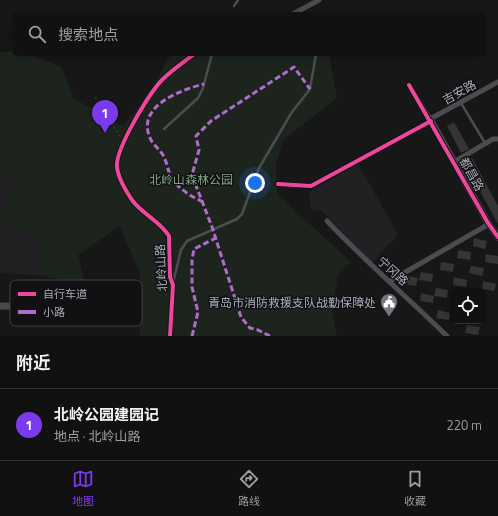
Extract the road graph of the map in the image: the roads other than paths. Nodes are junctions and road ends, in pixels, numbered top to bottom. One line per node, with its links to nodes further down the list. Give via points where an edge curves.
1 (238, 0): 3 (lane)
2 (319, 0): 4 (street)
3 (234, 6)
4 (296, 12)
5 (192, 56): 21 (street, 北岭山路, via 155,87 122,146 117,166 122,182 138,207 166,230 169,236 170,277)
6 (211, 56): 12 (lane, via 198,98)
7 (316, 56): 21 (lane, 北岭山路, via 310,89 292,112 259,168 242,214 237,219 187,241 181,250)
8 (498, 82): 10 (street, 吉安路)
9 (409, 85): 11 (street)
10 (461, 102): 11 (street, 吉安路); 14 (lane)
11 (430, 120): 15 (street, 都昌路); 16 (street, 吉安路, via 311,186)
12 (164, 129)
13 (498, 139): 14 (street)
14 (485, 143): 15 (street)
15 (454, 162): 18 (street, 都昌路)
16 (278, 184)
17 (327, 221): 20 (street, 宁冈路, via 356,252)
18 (489, 224): 19 (street, 都昌路); 20 (street)
19 (498, 237)
20 (390, 281): 25 (street, 宁冈路)
21 (173, 285): 24 (street, 北岭山路)
22 (0, 306): 23 (street)
23 (10, 306)
24 (170, 336)
25 (447, 336)

